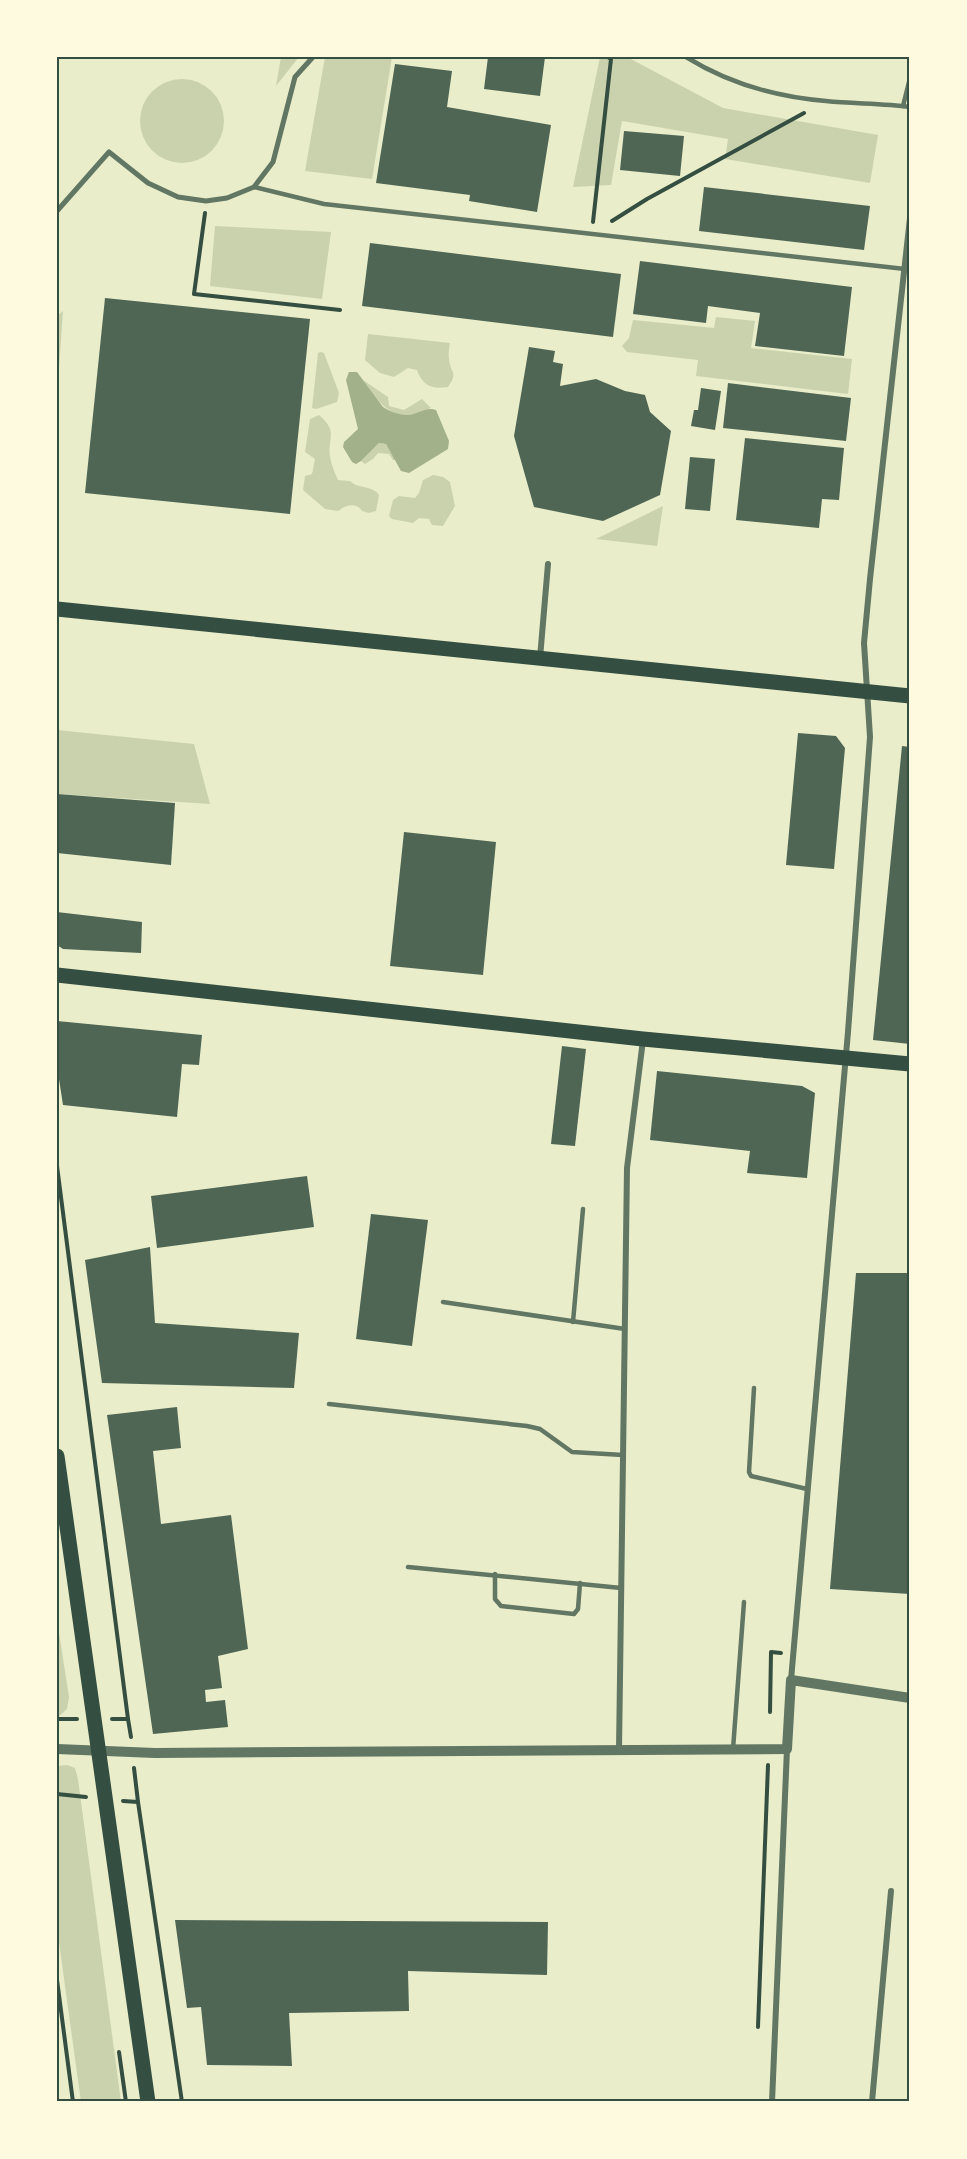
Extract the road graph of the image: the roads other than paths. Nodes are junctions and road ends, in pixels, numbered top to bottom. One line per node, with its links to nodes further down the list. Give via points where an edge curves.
1 (313, 57): 6 (street, via 295,77 273,162)
2 (686, 57): 4 (lane, via 730,81 778,94)
3 (910, 78): 4 (lane)
4 (903, 106): 5 (lane)
5 (910, 107)
6 (254, 187): 7 (street, via 206,201 178,197 148,183 110,152); 9 (lane, via 324,204)
7 (57, 212)
8 (910, 218): 9 (street)
9 (905, 269): 13 (street, via 864,643)
10 (548, 564): 12 (street)
11 (57, 609): 12 (main road)
12 (540, 658): 13 (main road)
13 (867, 692): 14 (main road); 17 (street, via 870,737)
14 (910, 696)
15 (57, 975): 16 (main road)
16 (643, 1039): 17 (main road); 22 (street, via 627,1168)
17 (845, 1058): 18 (main road); 27 (street)
18 (910, 1064)
19 (583, 1209): 21 (lane)
20 (443, 1302): 21 (lane)
21 (573, 1322): 22 (lane)
22 (625, 1329): 25 (street)
23 (754, 1388): 27 (lane, via 751,1476)
24 (329, 1404): 25 (lane, via 526,1426 540,1429 572,1452)
25 (623, 1455): 31 (street)
26 (57, 1456): 38 (main road)
27 (807, 1489): 33 (street)
28 (408, 1567): 29 (lane)
29 (495, 1574): 30 (lane); 30 (lane, via 495,1599 501,1606 512,1608 574,1614)
30 (580, 1583): 31 (lane)
31 (621, 1588): 39 (street)
32 (744, 1602): 36 (lane)
33 (791, 1680): 34 (street); 37 (street)
34 (910, 1698)
35 (57, 1749): 38 (street)
36 (733, 1749): 37 (street); 39 (street)
37 (787, 1749): 42 (street)
38 (98, 1750): 39 (street); 41 (main road)
39 (619, 1750)
40 (891, 1891): 43 (street)
41 (148, 2102)
42 (772, 2102)
43 (872, 2102)

